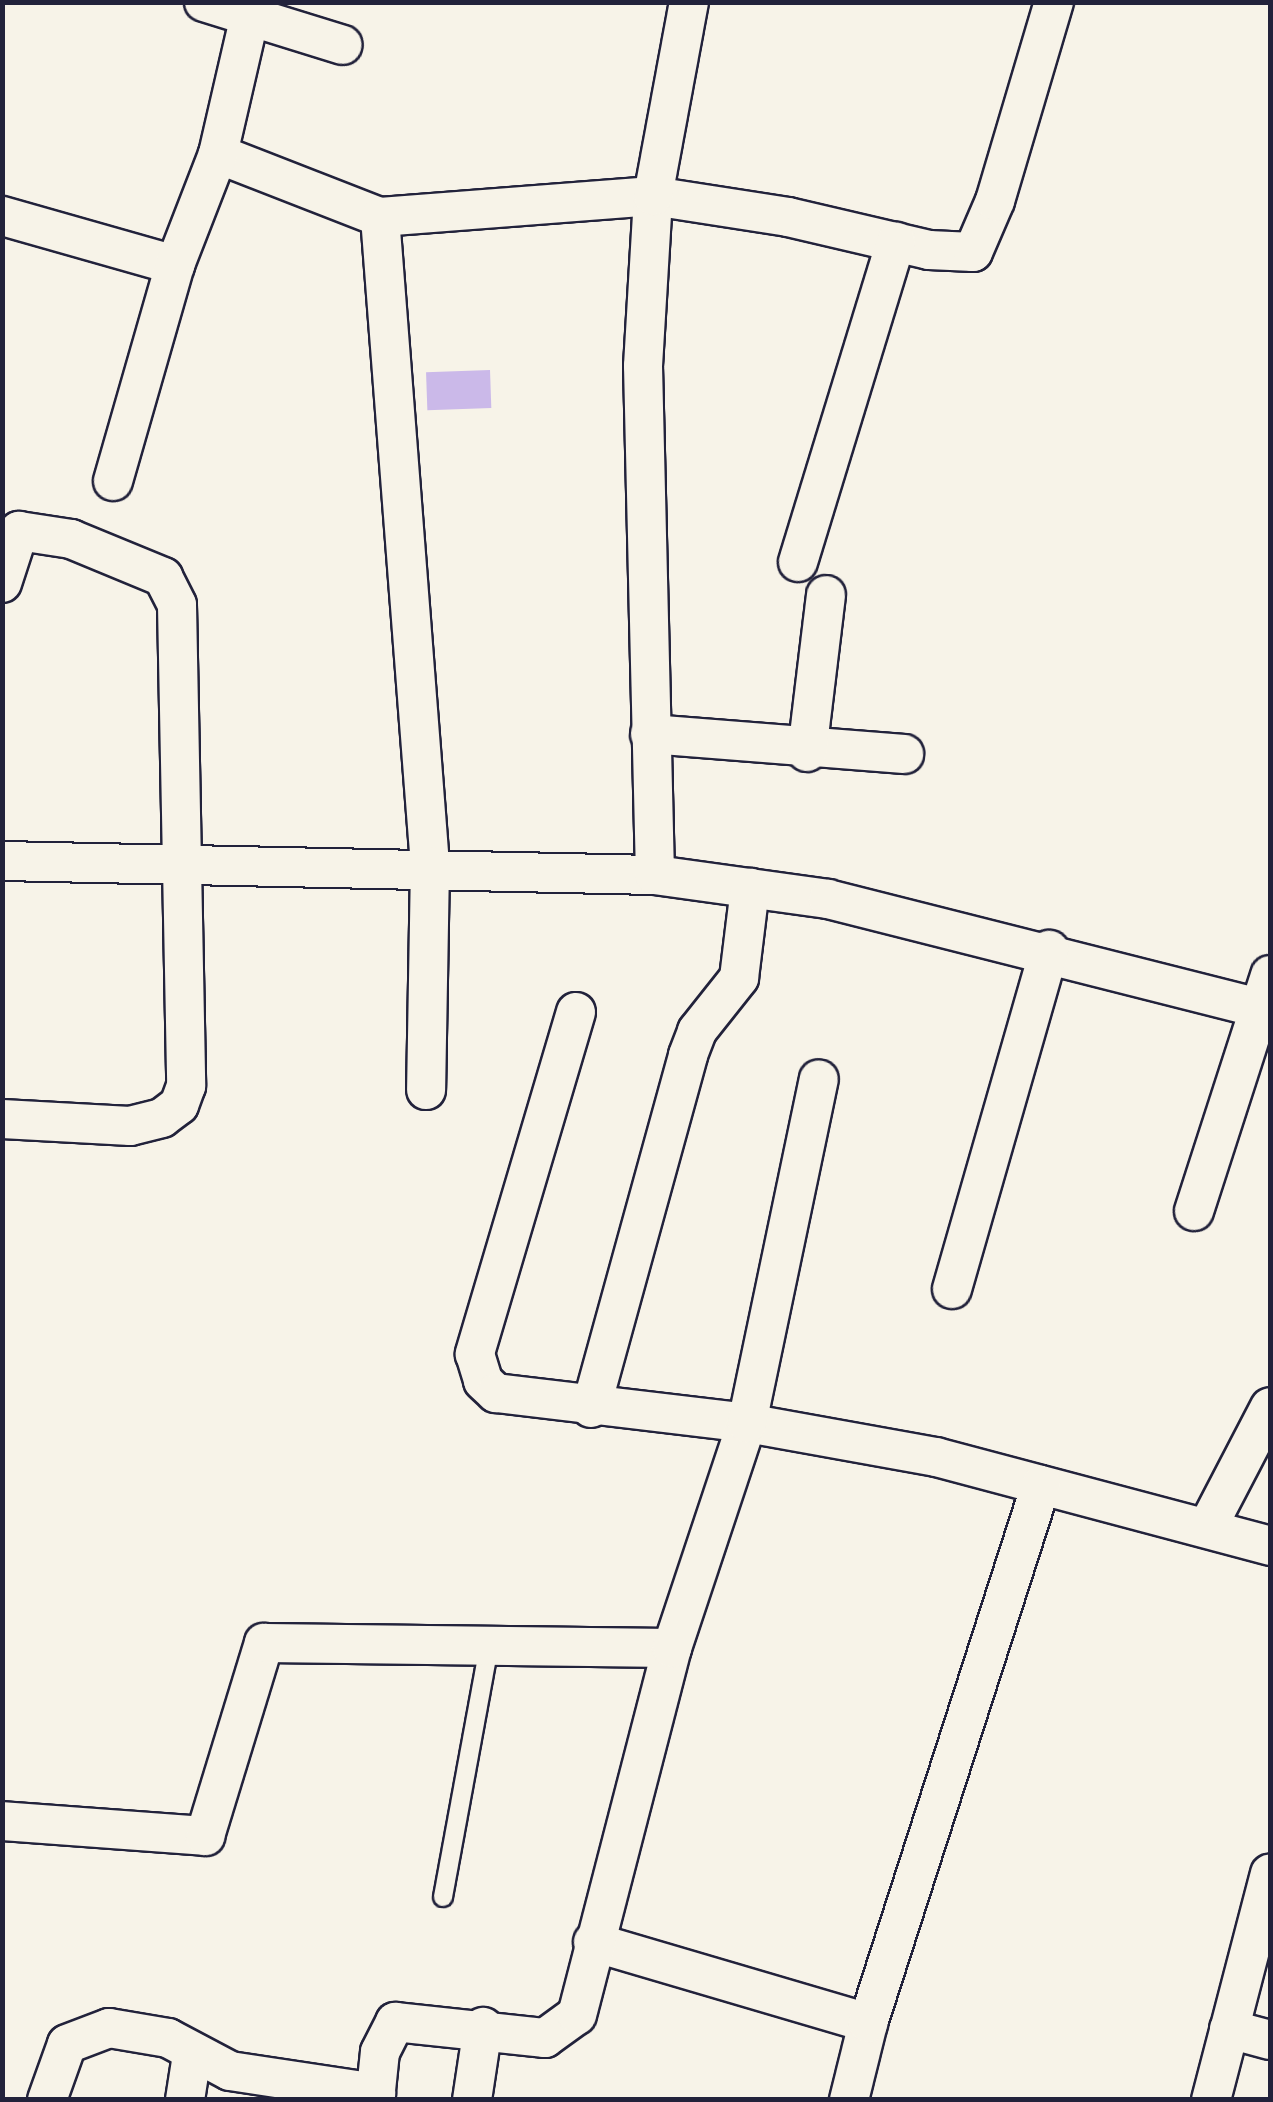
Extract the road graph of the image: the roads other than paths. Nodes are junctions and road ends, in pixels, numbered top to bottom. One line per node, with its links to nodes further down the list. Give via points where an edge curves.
1 (204, 2): 4 (street)
2 (1054, 2): 10 (street, via 995,201 973,252)
3 (683, 4): 7 (street)
4 (252, 10): 5 (street); 6 (street)
5 (344, 45)
6 (218, 154): 9 (street); 11 (street)
7 (653, 196): 9 (street); 10 (street); 16 (street, via 641,447)
8 (2, 216): 11 (street)
9 (380, 217): 21 (street)
10 (896, 242): 13 (street)
11 (175, 265): 12 (street)
12 (113, 480)
13 (798, 562)
14 (2, 582): 20 (street, via 19,531 70,539 164,577 177,605)
15 (826, 595): 17 (street)
16 (650, 734): 17 (street); 22 (street)
17 (807, 752): 18 (street)
18 (904, 754)
19 (2, 861): 20 (street)
20 (178, 861): 21 (street); 29 (street, via 186,1086 180,1105 162,1118 130,1126)
21 (430, 866): 22 (street); 28 (street)
22 (654, 875): 23 (street)
23 (750, 888): 24 (street); 33 (street, via 739,978 697,1031 688,1055)
24 (1049, 950): 25 (street); 31 (street)
25 (1265, 992): 30 (street)
26 (576, 1012): 33 (street, via 476,1354 482,1381 496,1393)
27 (819, 1079): 34 (street)
28 (426, 1090)
29 (2, 1120)
30 (1194, 1211)
31 (952, 1289)
32 (1270, 1407): 36 (street)
33 (591, 1408): 34 (street)
34 (747, 1423): 35 (street, via 936,1457); 39 (street)
35 (1040, 1485): 36 (street); 44 (street)
36 (1207, 1528): 37 (street)
37 (1270, 1546)
38 (489, 1646): 39 (street); 40 (street, via 264,1644 205,1836); 42 (lane)
39 (672, 1648): 43 (street)
40 (2, 1821)
41 (1270, 1874): 46 (street)
42 (444, 1897)
43 (593, 1942): 44 (street); 45 (street, via 567,2028 545,2038)
44 (868, 2023): 53 (street)
45 (483, 2028): 49 (street, via 395,2022 385,2034); 52 (street)
46 (1229, 2028): 47 (street); 54 (street)
47 (1270, 2040)
48 (192, 2055): 49 (street, via 230,2071); 50 (street, via 138,2028 88,2033 67,2044); 51 (street)
49 (375, 2096)
50 (46, 2100)
51 (185, 2100)
52 (472, 2100)
53 (849, 2100)
54 (1211, 2100)

